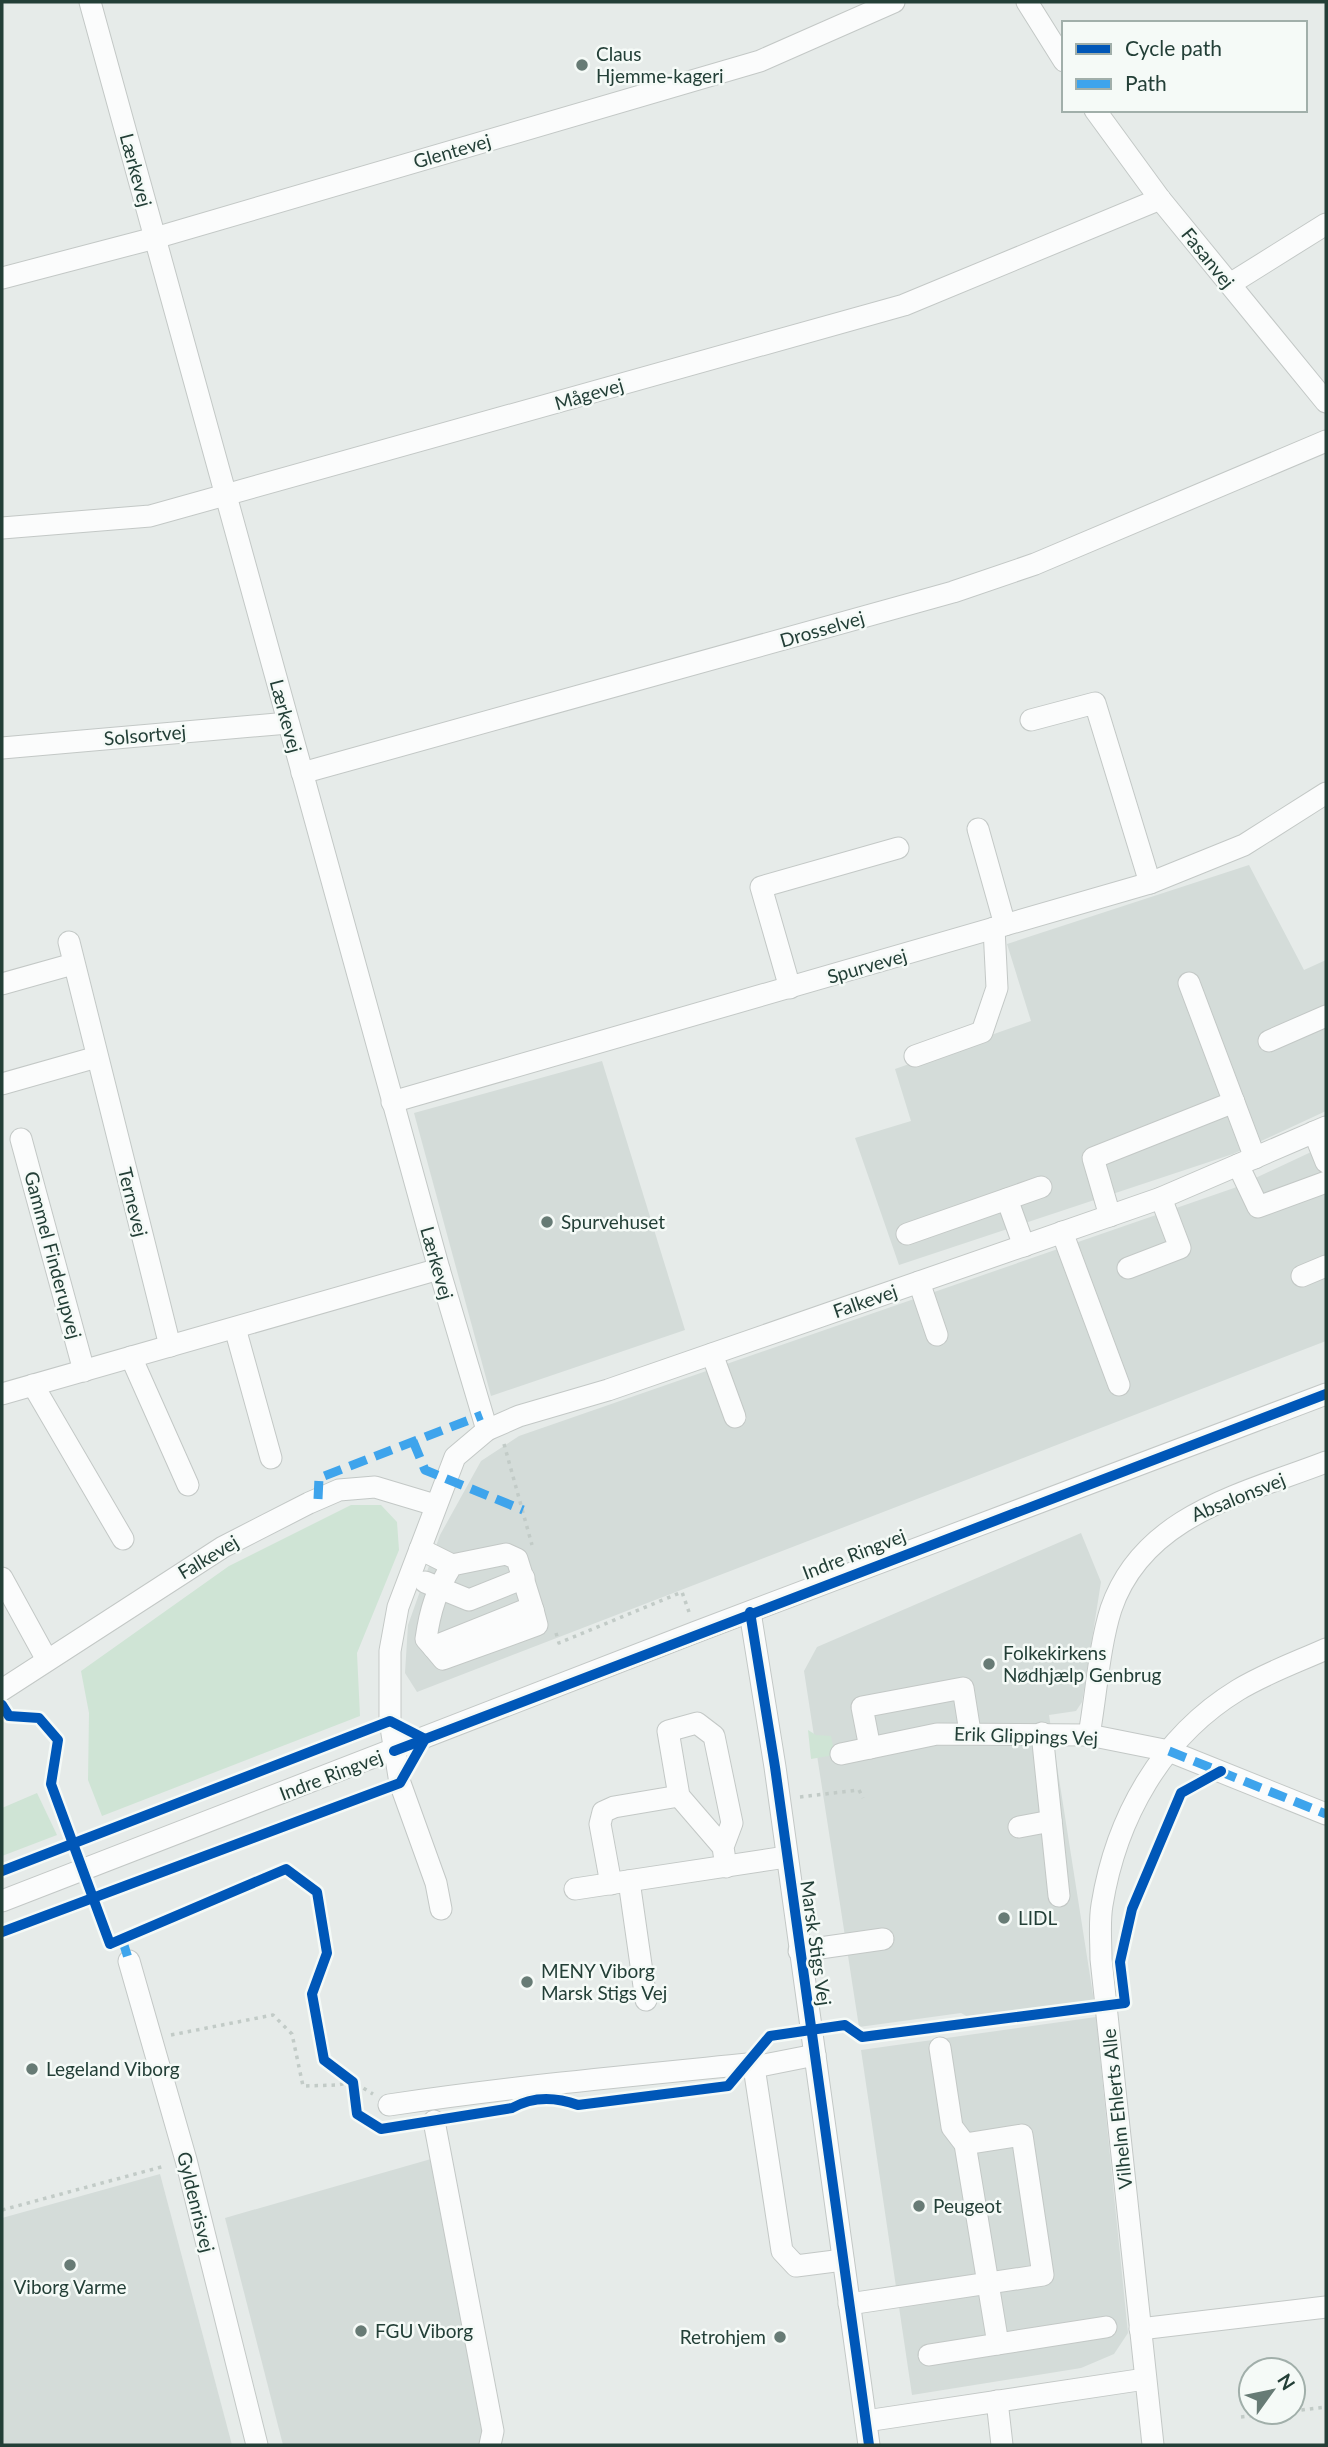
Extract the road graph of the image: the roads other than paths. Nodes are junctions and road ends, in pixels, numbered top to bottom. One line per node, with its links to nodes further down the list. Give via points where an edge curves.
1 (90, 2): 8 (street, Lærkevej)
2 (894, 2): 8 (street, Glentevej, via 760,61)
3 (1027, 2): 4 (street)
4 (1062, 58)
5 (1096, 112): 6 (street, Fasanvej)
6 (1160, 199): 10 (street, Fasanvej); 13 (street, Mågevej, via 904,305)
7 (1326, 224): 10 (street)
8 (155, 238): 9 (street, Glentevej); 13 (street, Lærkevej)
9 (2, 278)
10 (1230, 284): 11 (street, Fasanvej)
11 (1326, 402)
12 (1326, 441): 18 (street, Drosselvej, via 1035,564 953,592)
13 (226, 496): 14 (street, Mågevej, via 150,516); 16 (street, Lærkevej)
14 (2, 528)
15 (1031, 720): 22 (street, via 1096,703)
16 (288, 723): 17 (street, Solsortvej); 18 (street, Lærkevej)
17 (2, 748)
18 (302, 773): 34 (street, Lærkevej)
19 (1326, 793): 22 (street, Spurvevej, via 1244,845)
20 (978, 829): 23 (street)
21 (898, 848): 28 (street, via 761,887)
22 (1150, 883): 23 (street, Spurvevej)
23 (1000, 927): 28 (street, Spurvevej); 31 (street, via 997,988 982,1032)
24 (69, 942): 25 (street, Ternevej)
25 (73, 964): 27 (street); 32 (street, Ternevej)
26 (1189, 983): 35 (street)
27 (2, 984)
28 (790, 988): 34 (street, Spurvevej)
29 (1326, 1016): 30 (street)
30 (1269, 1041)
31 (915, 1055)
32 (97, 1057): 33 (street); 55 (street, Ternevej)
33 (2, 1084)
34 (393, 1102): 50 (street, Lærkevej)
35 (1234, 1102): 38 (street); 44 (street, via 1093,1158)
36 (1320, 1129): 38 (street, Falkevej); 39 (street)
37 (21, 1139): 58 (street, Gammel Finderupvej)
38 (1247, 1161): 40 (street, via 1258,1208); 42 (street, Falkevej)
39 (1326, 1162)
40 (1326, 1182)
41 (1041, 1188): 43 (street)
42 (1161, 1198): 44 (street, Falkevej); 49 (street, via 1180,1248)
43 (1007, 1199): 46 (street); 47 (street)
44 (1110, 1216): 45 (street, Falkevej)
45 (1062, 1232): 47 (street, Falkevej); 60 (street)
46 (907, 1234)
47 (1024, 1245): 52 (street, Falkevej)
48 (1326, 1266): 51 (street)
49 (1128, 1268)
50 (439, 1269): 53 (street); 64 (street, Lærkevej)
51 (1302, 1276)
52 (919, 1282): 54 (street); 56 (street, Falkevej)
53 (235, 1328): 55 (street); 65 (street)
54 (937, 1335)
55 (170, 1346): 57 (street)
56 (712, 1354): 63 (street); 64 (street, Falkevej)
57 (131, 1357): 58 (street); 67 (street)
58 (84, 1371): 59 (street)
59 (33, 1385): 61 (street); 69 (street)
60 (1119, 1385)
61 (2, 1394)
62 (1326, 1394): 76 (street, Indre Ringvej)
63 (735, 1417)
64 (487, 1430): 68 (street, Falkevej, via 455,1457)
65 (271, 1458)
66 (1326, 1462): 82 (street, Absalonsvej, via 1210,1506 1177,1523 1148,1547 1126,1577 1111,1611)
67 (188, 1485)
68 (435, 1505): 70 (street, Falkevej); 78 (street, Falkevej, via 375,1487 339,1490 223,1546)
69 (124, 1539)
70 (420, 1549): 71 (street); 72 (street, Falkevej)
71 (452, 1565): 74 (street, via 506,1554 517,1559); 75 (street)
72 (411, 1575): 75 (street); 84 (street, Falkevej, via 398,1607 390,1651 388,1695)
73 (2, 1578): 78 (street)
74 (524, 1578): 75 (street, via 469,1600); 75 (street, via 533,1610 433,1647 426,1639)
75 (438, 1588)
76 (750, 1612): 84 (street, Indre Ringvej); 92 (street, Marsk Stigs Vej)
77 (1325, 1653): 85 (street, Vilhelm Ehlerts Alle, via 1237,1690)
78 (47, 1660): 79 (street, Falkevej)
79 (2, 1690)
80 (970, 1732): 81 (street, Erik Glippings Vej); 83 (street, Erik Glippings Vej); 83 (street, via 963,1688 862,1707)
81 (1042, 1733): 82 (street, Erik Glippings Vej); 89 (street)
82 (1089, 1735): 85 (street, Erik Glippings Vej)
83 (870, 1748): 86 (street, Erik Glippings Vej)
84 (394, 1751): 96 (street, Indre Ringvej); 97 (street, Falkevej)
85 (1170, 1751): 88 (street, Erik Glippings Vej); 113 (street, Vilhelm Ehlerts Alle, via 1130,1807 1101,1908 1101,1959)
86 (841, 1754)
87 (679, 1796): 91 (street); 91 (street, via 668,1731 697,1723 714,1736 732,1823); 93 (street, via 603,1812 600,1824)
88 (1326, 1814)
89 (1051, 1821): 90 (street); 95 (street)
90 (1019, 1826)
91 (724, 1857): 92 (street); 93 (street)
92 (786, 1857): 99 (street, Marsk Stigs Vej)
93 (620, 1883): 94 (street); 101 (street)
94 (575, 1889)
95 (1059, 1896)
96 (2, 1901)
97 (441, 1909)
98 (883, 1939): 99 (street)
99 (799, 1951): 103 (street, Marsk Stigs Vej)
100 (129, 1961): 119 (street, Gyldenrisvej, via 186,2160)
101 (646, 2000)
102 (940, 2048): 107 (street, via 952,2127)
103 (815, 2055): 104 (street); 108 (street, Marsk Stigs Vej)
104 (754, 2067): 105 (street, via 587,2078); 108 (street, via 782,2251 796,2266)
105 (390, 2105)
106 (434, 2121): 120 (street, via 493,2431)
107 (965, 2144): 109 (street); 109 (street, via 1022,2135 1043,2275)
108 (843, 2260): 110 (street, Marsk Stigs Vej)
109 (987, 2283): 110 (street); 114 (street)
110 (849, 2304): 118 (street, Marsk Stigs Vej)
111 (1326, 2307): 113 (street)
112 (1106, 2327): 114 (street)
113 (1140, 2329): 116 (street, Vilhelm Ehlerts Alle)
114 (998, 2344): 115 (street)
115 (929, 2356)
116 (1145, 2379): 117 (street); 123 (street, Vilhelm Ehlerts Alle)
117 (997, 2401): 118 (street); 122 (street)
118 (866, 2421): 121 (street, Marsk Stigs Vej)
119 (257, 2445)
120 (490, 2445)
121 (869, 2445)
122 (1002, 2445)
123 (1153, 2445)

